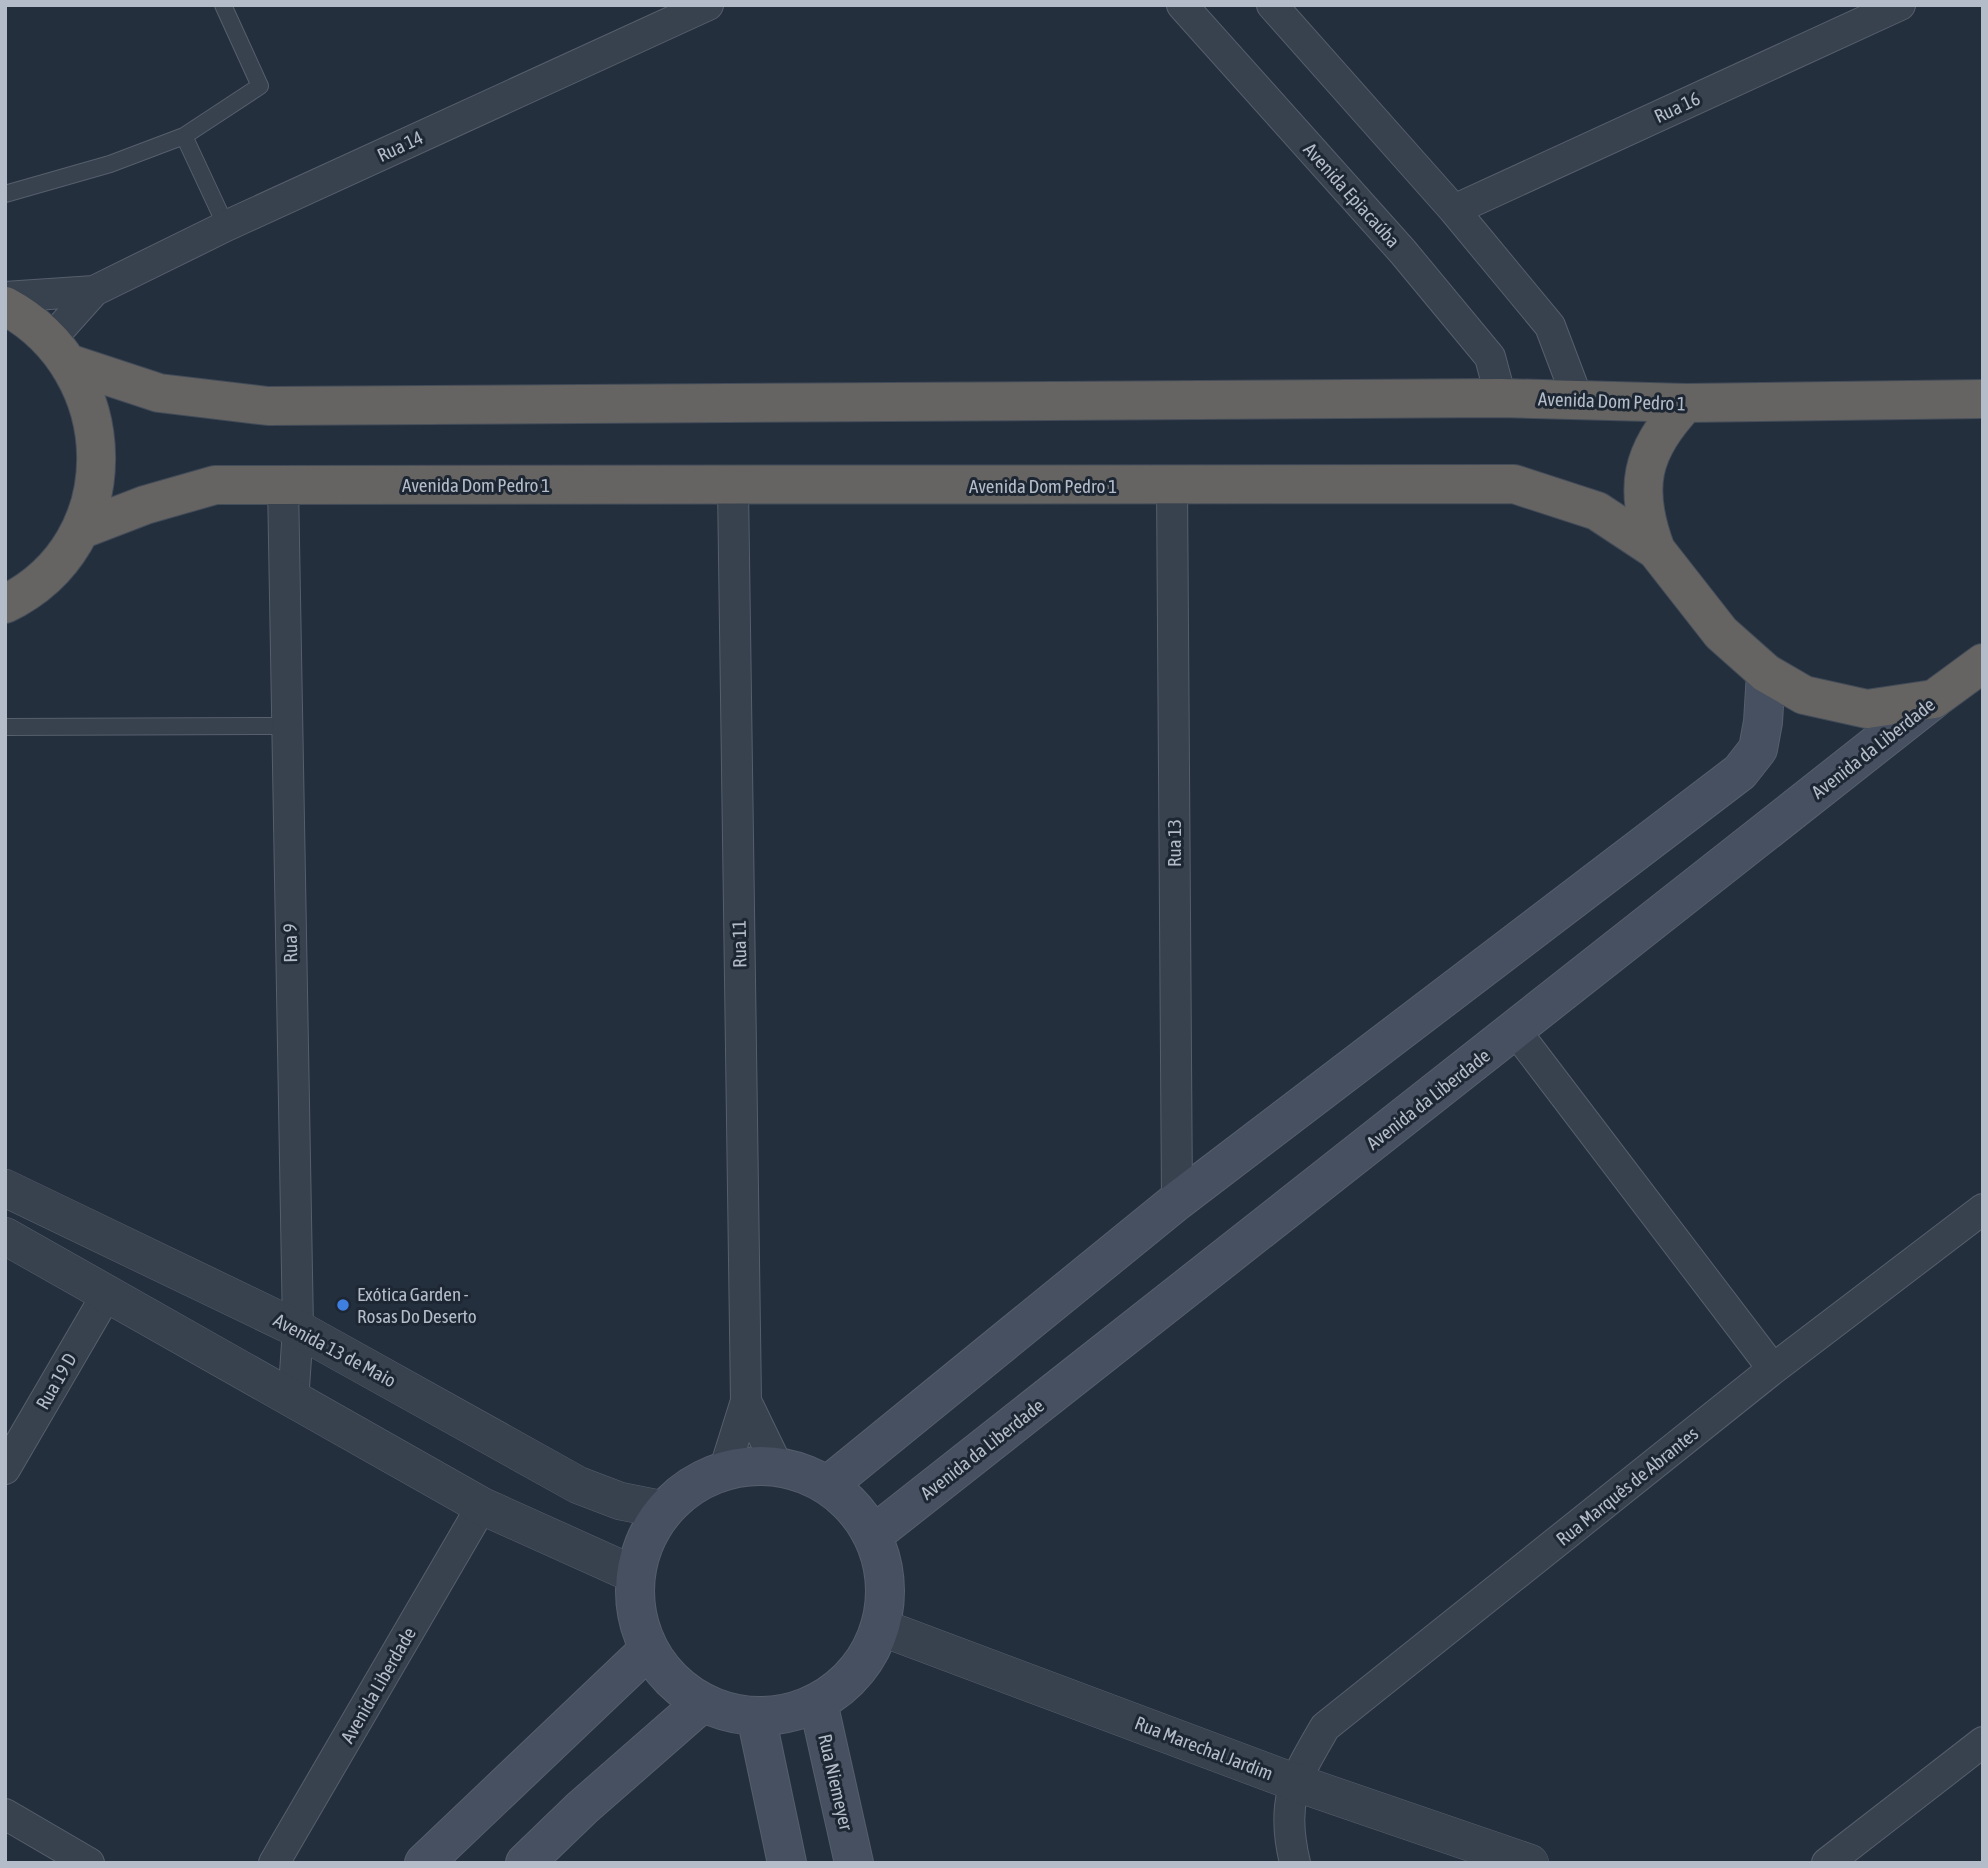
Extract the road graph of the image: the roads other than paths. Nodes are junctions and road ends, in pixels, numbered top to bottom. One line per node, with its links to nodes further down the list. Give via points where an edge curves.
1 (223, 5): 6 (lane, via 260,86)
2 (708, 5): 9 (street, Rua 14)
3 (1182, 5): 14 (street, Avenida Epiacaúba, via 1403,252 1490,358)
4 (1272, 5): 8 (street)
5 (1900, 5): 8 (street, Rua 16)
6 (184, 136): 7 (lane, via 110,164); 9 (lane)
7 (5, 194)
8 (1454, 210): 16 (street, via 1550,326)
9 (226, 226): 10 (street, Rua 14)
10 (94, 291): 11 (street, Rua 14); 13 (street, Rua 14)
11 (5, 296)
12 (5, 306): 13 (highway)
13 (61, 351): 14 (highway, Avenida Dom Pedro 1, via 159,393 268,406); 21 (highway, via 94,416 97,474)
14 (1501, 398): 16 (highway, Avenida Dom Pedro 1)
15 (1983, 398): 17 (highway, Avenida Dom Pedro 1)
16 (1578, 400): 17 (highway, Avenida Dom Pedro 1)
17 (1686, 403): 22 (highway, via 1663,427 1648,456 1642,488 1645,520)
18 (283, 484): 20 (highway, Avenida Dom Pedro 1); 21 (highway, Avenida Dom Pedro 1, via 215,485); 27 (street, Rua 9)
19 (1172, 485): 20 (highway, Avenida Dom Pedro 1); 22 (highway, Avenida Dom Pedro 1, via 1514,484 1597,511); 31 (street, Rua 13)
20 (733, 487): 37 (street, Rua 11)
21 (80, 530): 23 (highway, via 55,567)
22 (1656, 551): 25 (highway, Avenida Dom Pedro 1, via 1721,633)
23 (5, 604)
24 (1983, 663): 26 (highway, Avenida da Liberdade)
25 (1766, 673): 26 (highway, Avenida Dom Pedro 1, via 1804,695 1867,709); 31 (main road, via 1758,749 1740,772)
26 (1934, 699): 29 (main road, Avenida da Liberdade)
27 (287, 726): 28 (lane); 35 (street, Rua 9)
28 (5, 727)
29 (1515, 1030): 36 (street); 45 (main road, Avenida da Liberdade)
30 (5, 1188): 35 (street, Avenida 13 de Maio)
31 (1177, 1201): 42 (main road)
32 (1983, 1209): 36 (street, Rua Marquês de Abrantes)
33 (5, 1236): 34 (street)
34 (107, 1294): 38 (street); 40 (street, Rua 19 D)
35 (298, 1328): 38 (street, Rua 9); 44 (street, Avenida 13 de Maio, via 578,1485 620,1501)
36 (1773, 1369): 53 (street, Rua Marquês de Abrantes, via 1325,1727)
37 (746, 1401): 39 (street, Rua 11); 41 (street, Rua 11)
38 (293, 1402): 43 (street)
39 (778, 1467): 41 (main road); 42 (main road)
40 (5, 1469)
41 (724, 1471): 44 (main road, via 691,1486)
42 (828, 1485): 45 (main road, via 854,1507)
43 (482, 1506): 46 (street); 56 (street, Avenida Liberdade)
44 (665, 1510): 46 (main road, via 645,1540)
45 (873, 1535): 47 (main road, via 883,1565)
46 (635, 1575): 48 (main road, via 637,1619)
47 (880, 1627): 49 (main road, via 866,1657 845,1683); 53 (street, Rua Marechal Jardim)
48 (648, 1650): 50 (main road, via 671,1681); 57 (main road)
49 (818, 1702): 51 (main road, via 788,1713); 60 (main road, Rua Niemeyer)
50 (702, 1703): 51 (main road); 58 (main road)
51 (756, 1716): 59 (main road)
52 (1983, 1742): 63 (street)
53 (1293, 1782): 61 (street, via 1288,1833); 62 (street, Rua Marechal Jardim)
54 (5, 1814): 55 (street)
55 (89, 1863)
56 (274, 1863)
57 (424, 1863)
58 (525, 1863)
59 (787, 1863)
60 (854, 1863)
61 (1295, 1863)
62 (1530, 1863)
63 (1827, 1863)

